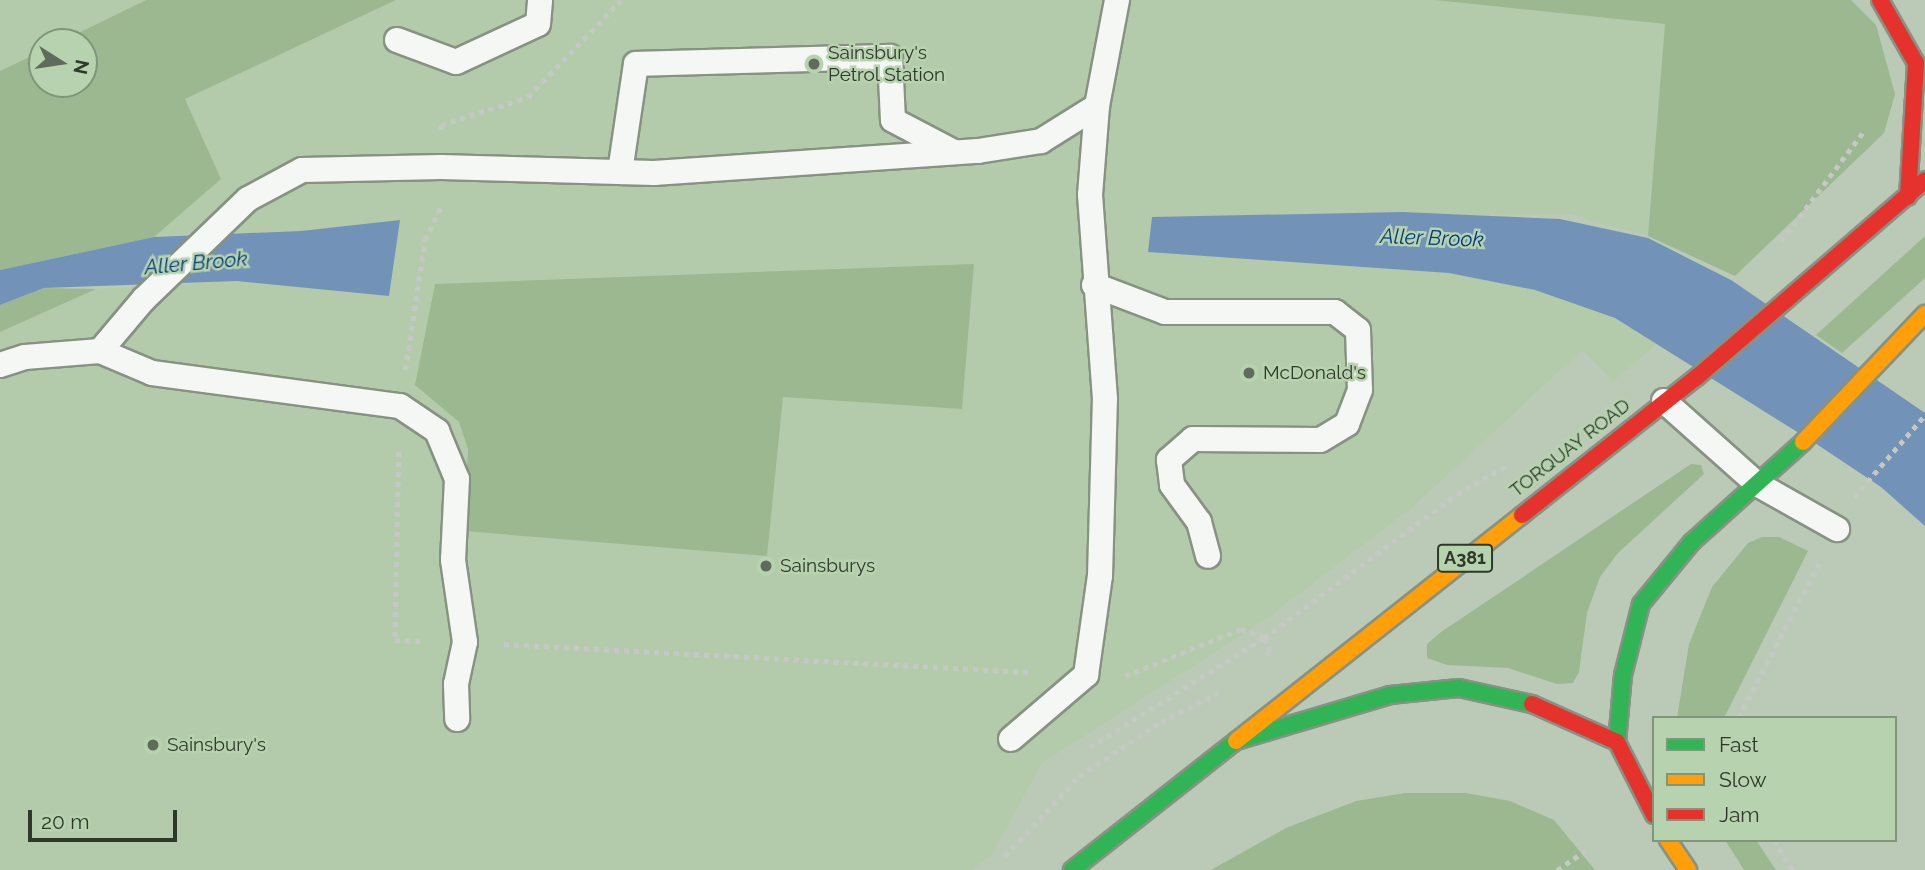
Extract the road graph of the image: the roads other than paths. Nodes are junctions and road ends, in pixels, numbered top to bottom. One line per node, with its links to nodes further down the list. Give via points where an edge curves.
1 (540, 0): 4 (lane, via 538,23 456,62)
2 (1117, 0): 5 (lane)
3 (1880, 0): 9 (main road, via 1916,63)
4 (397, 40)
5 (1097, 106): 6 (lane, via 1041,141); 10 (lane, via 1090,195)
6 (956, 153): 7 (lane); 7 (lane, via 892,120 890,57 636,64)
7 (620, 172): 12 (lane, via 441,167 302,170 248,199 144,299)
8 (1925, 180): 9 (main road, TORQUAY ROAD / A381)
9 (1908, 197): 14 (main road, TORQUAY ROAD / A381)
10 (1094, 285): 17 (lane, via 1165,312 1335,312 1358,330 1360,390 1347,424 1320,440 1193,439 1169,460 1172,485 1199,522); 19 (lane, via 1105,399 1100,576 1086,675)
11 (1925, 314): 15 (main road)
12 (100, 351): 13 (lane); 18 (lane, via 152,373 400,406 437,431 457,479 453,560 465,642 456,684)
13 (0, 365)
14 (1664, 401): 15 (lane); 20 (main road, TORQUAY ROAD / A381)
15 (1757, 484): 16 (lane); 21 (main road, via 1692,542 1641,604 1623,675)
16 (1837, 529)
17 (1208, 556)
18 (457, 719)
19 (1011, 739)
20 (1236, 741): 21 (main road, A381, via 1390,695 1459,688 1524,700); 24 (main road, A381)
21 (1617, 742): 22 (main road)
22 (1652, 811)
23 (1669, 842): 25 (main road)
24 (1072, 870)
25 (1688, 870)

